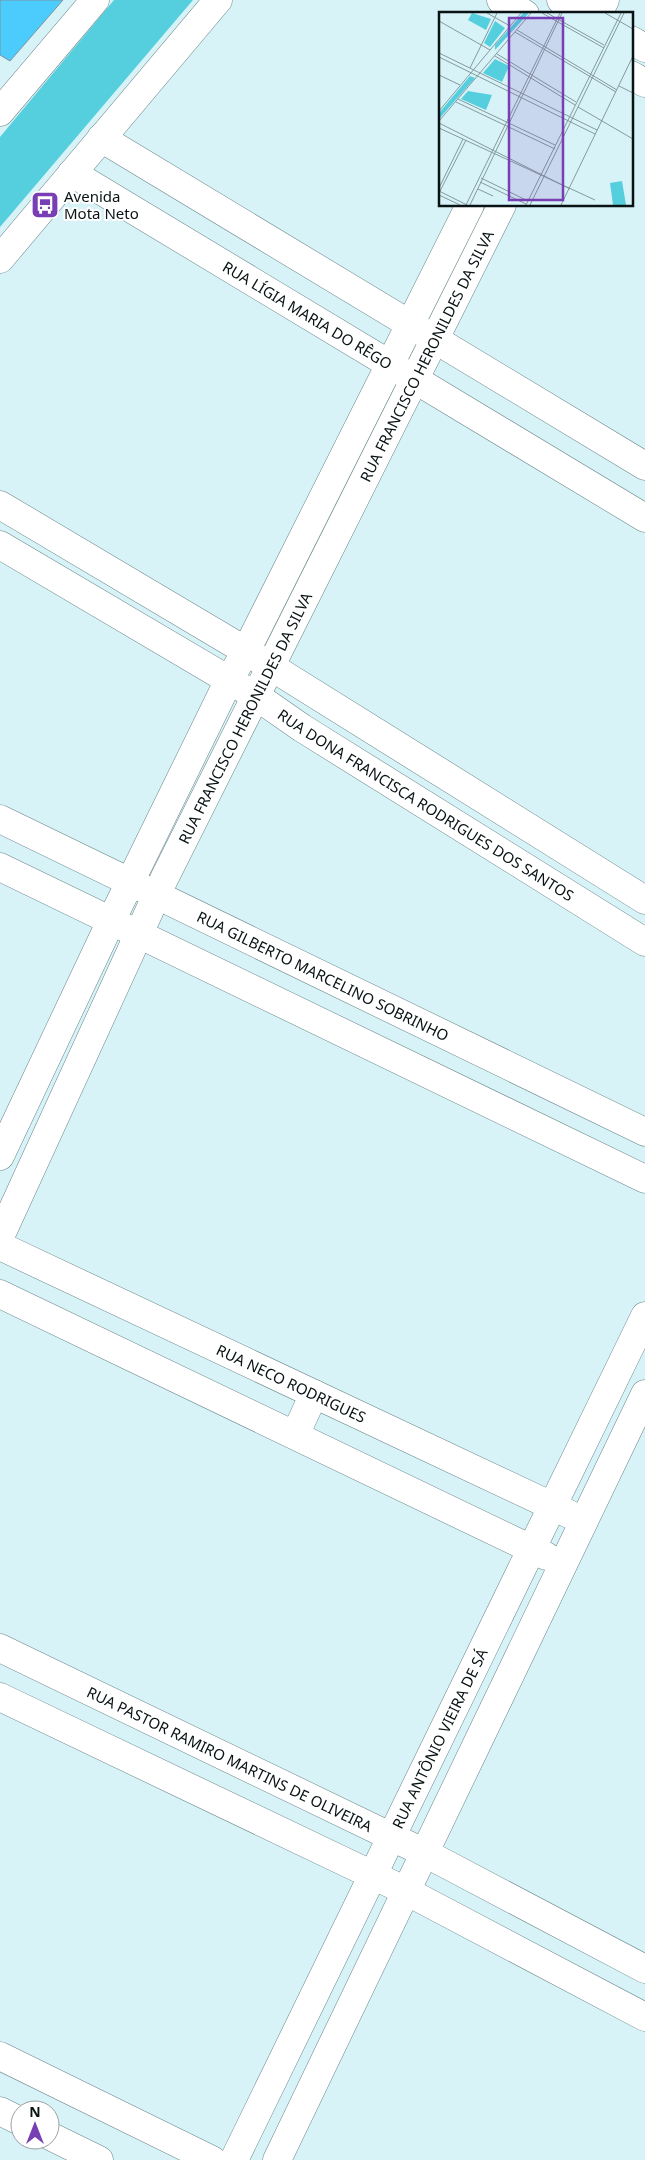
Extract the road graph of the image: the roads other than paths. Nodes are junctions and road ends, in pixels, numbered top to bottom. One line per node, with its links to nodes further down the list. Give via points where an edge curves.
1 (95, 0): 11 (street)
2 (218, 0): 13 (street)
3 (502, 0): 5 (street)
4 (605, 0): 6 (street)
5 (522, 12)
6 (599, 12)
7 (632, 41): 8 (street)
8 (645, 48)
9 (632, 76): 10 (street)
10 (645, 82)
11 (9, 86): 12 (street)
12 (0, 112)
13 (101, 138): 14 (street); 18 (street)
14 (72, 173): 17 (street); 20 (street, RUA LÍGIA MARIA DO RÊGO)
15 (469, 206): 18 (street, RUA FRANCISCO HERONILDES DA SILVA)
16 (502, 206): 19 (street, RUA FRANCISCO HERONILDES DA SILVA)
17 (0, 259)
18 (410, 324): 19 (street); 20 (street, RUA FRANCISCO HERONILDES DA SILVA)
19 (435, 339): 21 (street, RUA FRANCISCO HERONILDES DA SILVA); 22 (street)
20 (390, 364): 21 (street, RUA LÍGIA MARIA DO RÊGO); 26 (street, RUA FRANCISCO HERONILDES DA SILVA)
21 (415, 379): 24 (street, RUA LÍGIA MARIA DO RÊGO); 27 (street, RUA FRANCISCO HERONILDES DA SILVA)
22 (645, 466)
23 (0, 505): 26 (street)
24 (645, 518)
25 (0, 545): 28 (street, RUA DONA FRANCISCA RODRIGUES DOS SANTOS)
26 (246, 651): 27 (street); 28 (street, RUA FRANCISCO HERONILDES DA SILVA)
27 (271, 667): 29 (street, RUA FRANCISCO HERONILDES DA SILVA); 30 (street)
28 (229, 680): 29 (street, RUA DONA FRANCISCA RODRIGUES DOS SANTOS); 34 (street, RUA FRANCISCO HERONILDES DA SILVA)
29 (256, 696): 31 (street, RUA DONA FRANCISCA RODRIGUES DOS SANTOS); 35 (street, RUA FRANCISCO HERONILDES DA SILVA)
30 (454, 781): 31 (street); 36 (street)
31 (438, 813): 39 (street, RUA DONA FRANCISCA RODRIGUES DOS SANTOS)
32 (0, 819): 34 (street, RUA GILBERTO MARCELINO SOBRINHO)
33 (0, 867): 37 (street)
34 (130, 882): 35 (street, RUA GILBERTO MARCELINO SOBRINHO); 37 (street, RUA FRANCISCO HERONILDES DA SILVA)
35 (157, 895): 38 (street, RUA FRANCISCO HERONILDES DA SILVA); 40 (street, RUA GILBERTO MARCELINO SOBRINHO)
36 (645, 900)
37 (111, 921): 38 (street); 41 (street, RUA FRANCISCO HERONILDES DA SILVA)
38 (139, 934): 42 (street); 43 (street, RUA FRANCISCO HERONILDES DA SILVA)
39 (645, 942)
40 (645, 1132)
41 (0, 1156)
42 (645, 1179)
43 (0, 1237)
44 (0, 1246): 47 (street, RUA NECO RODRIGUES)
45 (0, 1294): 49 (street)
46 (645, 1316): 50 (street, RUA ANTÔNIO VIEIRA DE SÁ)
47 (314, 1394): 49 (street); 50 (street, RUA NECO RODRIGUES)
48 (645, 1394): 51 (street)
49 (295, 1436): 52 (street)
50 (552, 1506): 51 (street, RUA NECO RODRIGUES); 52 (street, RUA ANTÔNIO VIEIRA DE SÁ)
51 (584, 1520): 53 (street)
52 (531, 1549): 53 (street); 56 (street, RUA ANTÔNIO VIEIRA DE SÁ)
53 (564, 1564): 57 (street)
54 (0, 1648): 56 (street, RUA PASTOR RAMIRO MARTINS DE OLIVEIRA)
55 (0, 1697): 58 (street)
56 (390, 1836): 57 (street, RUA PASTOR RAMIRO MARTINS DE OLIVEIRA); 58 (street, RUA ANTÔNIO VIEIRA DE SÁ)
57 (425, 1853): 59 (street); 60 (street, RUA PASTOR RAMIRO MARTINS DE OLIVEIRA)
58 (372, 1874): 59 (street); 66 (street, RUA ANTÔNIO VIEIRA DE SÁ)
59 (406, 1891): 61 (street); 67 (street)
60 (645, 1970)
61 (645, 2017)
62 (0, 2056): 65 (street)
63 (60, 2141): 64 (street)
64 (99, 2160)
65 (212, 2160)
66 (234, 2160)
67 (277, 2160)

